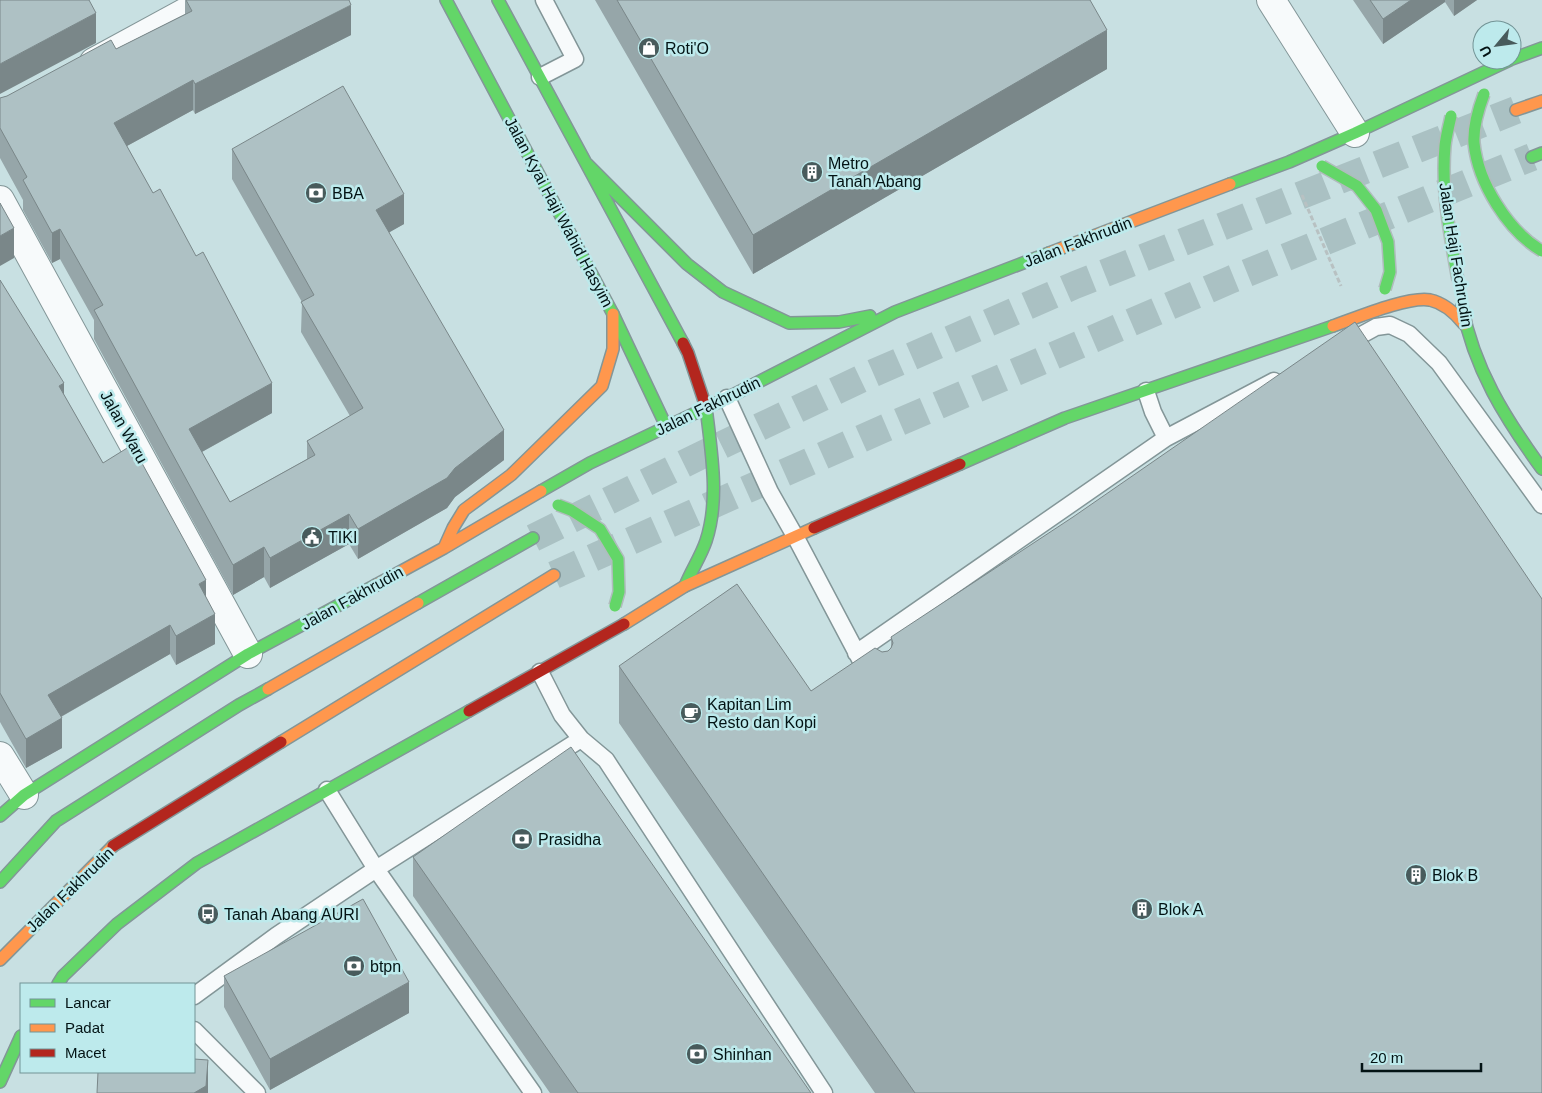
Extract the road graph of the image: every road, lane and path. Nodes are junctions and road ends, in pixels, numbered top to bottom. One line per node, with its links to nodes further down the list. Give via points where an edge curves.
1 (208, 0): 10 (street)
2 (446, 0): 23 (main road, Jalan Kyai Haji Wahid Hasyim)
3 (498, 0): 11 (main road)
4 (544, 0): 11 (lane, via 575,59)
5 (1271, 0): 15 (street)
6 (1542, 48): 7 (main road, Jalan Fakhrudin)
7 (1522, 56)
8 (1487, 70): 12 (main road, Jalan Fakhrudin)
9 (1495, 70): 20 (main road, bridge, via 1475,117 1474,144 1480,171 1512,228)
10 (69, 75)
11 (540, 77): 18 (main road)
12 (1461, 83): 15 (main road, Jalan Fakhrudin); 25 (main road, Jalan Haji Fachrudin, bridge, via 1445,144 1444,175)
13 (1542, 100): 14 (main road)
14 (1516, 110)
15 (1355, 133): 16 (main road, Jalan Fakhrudin)
16 (1304, 156): 17 (main road, Jalan Fakhrudin); 22 (main road, bridge, via 1357,186 1376,210 1388,242 1390,272)
17 (1289, 162): 21 (main road, Jalan Fakhrudin); 24 (path)
18 (587, 164): 21 (main road, via 687,264 723,292 755,308 789,322 839,322); 30 (main road, via 688,353)
19 (0, 200): 43 (street, Jalan Waru)
20 (1542, 251)
21 (894, 312): 29 (main road, Jalan Fakhrudin)
22 (1373, 312): 24 (main road); 25 (main road, via 1418,299 1443,304)
23 (613, 314): 31 (main road, Jalan Kyai Haji Wahid Hasyim); 38 (main road, via 614,349 602,386 510,475 464,510)
24 (1355, 319): 28 (main road)
25 (1464, 324): 33 (main road, Jalan Haji Fachrudin, via 1491,391 1518,437)
26 (1336, 350): 35 (lane, via 1376,327 1390,325 1409,334 1439,363)
27 (1285, 376): 32 (lane)
28 (1146, 391): 32 (lane); 36 (main road, via 1065,418)
29 (727, 398): 30 (main road, Jalan Fakhrudin); 36 (lane, via 770,492)
30 (706, 407): 31 (main road, Jalan Fakhrudin); 40 (main road, via 712,459 712,513 706,540)
31 (666, 426): 34 (main road, Jalan Fakhrudin, via 590,463)
32 (1166, 438): 42 (lane)
33 (1542, 469)
34 (535, 496): 38 (main road, Jalan Fakhrudin); 41 (main road, bridge, via 572,510 600,529 618,559 619,592)
35 (1542, 505)
36 (795, 536): 40 (main road); 42 (lane)
37 (533, 538): 52 (main road, via 239,705 56,821)
38 (444, 548): 43 (main road, Jalan Fakhrudin)
39 (554, 575): 53 (main road, Jalan Fakhrudin, via 111,847)
40 (684, 586): 41 (main road)
41 (604, 636): 44 (main road)
42 (856, 653): 45 (lane)
43 (248, 654): 49 (main road, Jalan Fakhrudin)
44 (540, 672): 46 (lane, via 562,715); 48 (main road)
45 (870, 677)
46 (581, 739): 51 (lane); 61 (lane, via 606,760)
47 (0, 756): 49 (street)
48 (327, 790): 51 (lane); 54 (main road, via 189,869 117,924)
49 (24, 795): 50 (main road, Jalan Fakhrudin)
50 (0, 816)
51 (376, 869): 55 (lane); 60 (lane)
52 (0, 882)
53 (0, 960)
54 (59, 983)
55 (195, 995)
56 (195, 1031): 59 (lane)
57 (20, 1038): 58 (main road)
58 (0, 1082)
59 (256, 1093)
60 (533, 1093)
61 (824, 1093)

